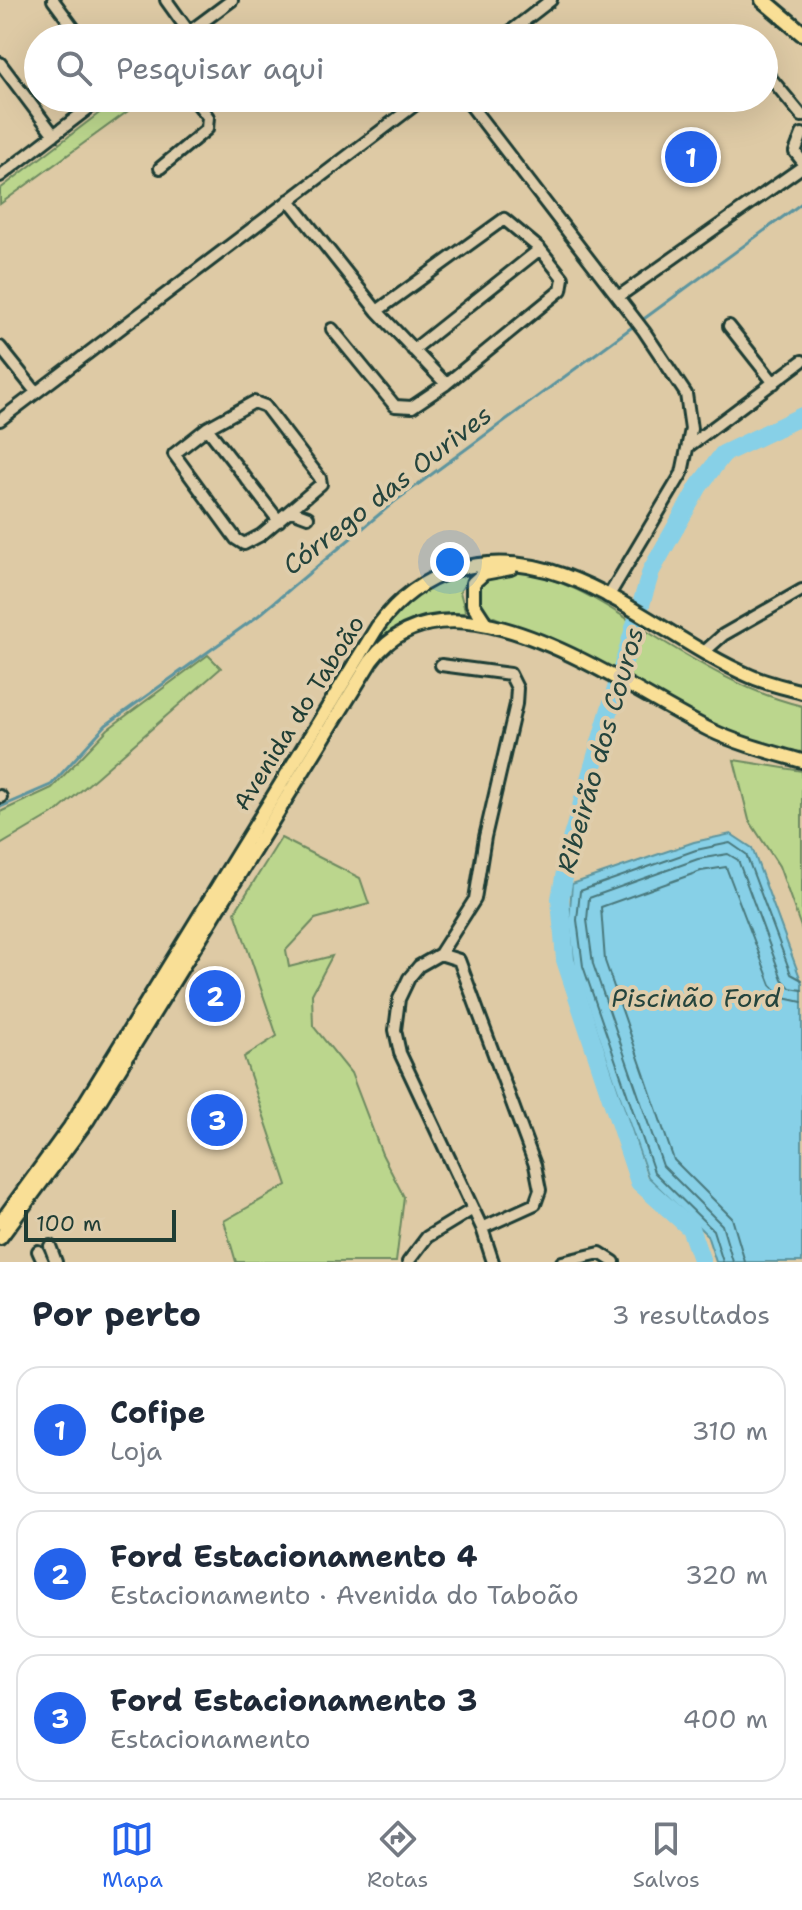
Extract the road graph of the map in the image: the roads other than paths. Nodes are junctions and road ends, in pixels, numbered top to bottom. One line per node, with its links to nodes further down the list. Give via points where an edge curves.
1 (53, 0): 6 (street)
2 (166, 0): 7 (street)
3 (232, 0): 8 (street)
4 (551, 0): 9 (street)
5 (763, 0): 10 (highway)
6 (71, 24)
7 (179, 24)
8 (200, 24)
9 (520, 24)
10 (802, 33)
11 (0, 63): 12 (street)
12 (4, 77): 14 (street)
13 (778, 87): 20 (street)
14 (24, 100)
15 (34, 112): 22 (street)
16 (84, 112): 22 (street)
17 (204, 112): 24 (street, via 207,129)
18 (405, 112): 26 (street)
19 (476, 112): 28 (street)
20 (802, 116)
21 (802, 134): 23 (street, via 795,152)
22 (54, 135): 25 (street)
23 (802, 164): 28 (street)
24 (160, 168)
25 (0, 176)
26 (289, 200): 29 (street); 37 (street)
27 (540, 249): 29 (street, via 504,219); 33 (street); 36 (street, via 563,278 561,290)
28 (618, 297): 40 (street, via 686,394)
29 (377, 311): 33 (street)
30 (729, 326): 35 (street)
31 (332, 329): 36 (street, via 395,406 412,407)
32 (0, 347): 37 (street)
33 (413, 350): 36 (street)
34 (802, 361): 35 (street)
35 (774, 383): 40 (street)
36 (446, 384)
37 (36, 392): 38 (street)
38 (0, 420)
39 (207, 428): 41 (street, via 254,402 265,406 321,482 320,489); 43 (street); 43 (street, via 176,450 175,457 239,543)
40 (690, 445): 46 (street, via 682,473)
41 (292, 511): 42 (street); 43 (street)
42 (308, 517)
43 (279, 521)
44 (473, 572): 46 (main road, Avenida do Taboão, via 526,565 569,577); 47 (main road, via 471,598); 54 (main road, Avenida do Taboão, via 440,575 412,590 378,626 70,1127)
45 (802, 590): 48 (street, via 723,635)
46 (613, 600): 48 (main road)
47 (486, 624): 51 (main road, Avenida do Taboão, via 593,666 713,731); 56 (main road, Avenida do Taboão, via 431,622 382,645 87,1121)
48 (704, 652): 50 (main road, via 750,676)
49 (441, 665): 52 (street, via 500,670 510,674 517,688 475,899)
50 (802, 692)
51 (802, 761)
52 (440, 954): 53 (street, via 409,978 399,999 395,1030 400,1053); 55 (street, via 459,960 471,986 540,1190 535,1204)
53 (473, 1209): 55 (street); 61 (street, via 427,1237)
54 (0, 1223)
55 (482, 1228): 62 (street)
56 (0, 1238)
57 (50, 1246): 60 (street)
58 (38, 1251): 59 (street)
59 (43, 1262)
60 (56, 1262)
61 (408, 1262)
62 (493, 1262)
63 (562, 1262): 64 (street, via 600,1253)
64 (614, 1262)

